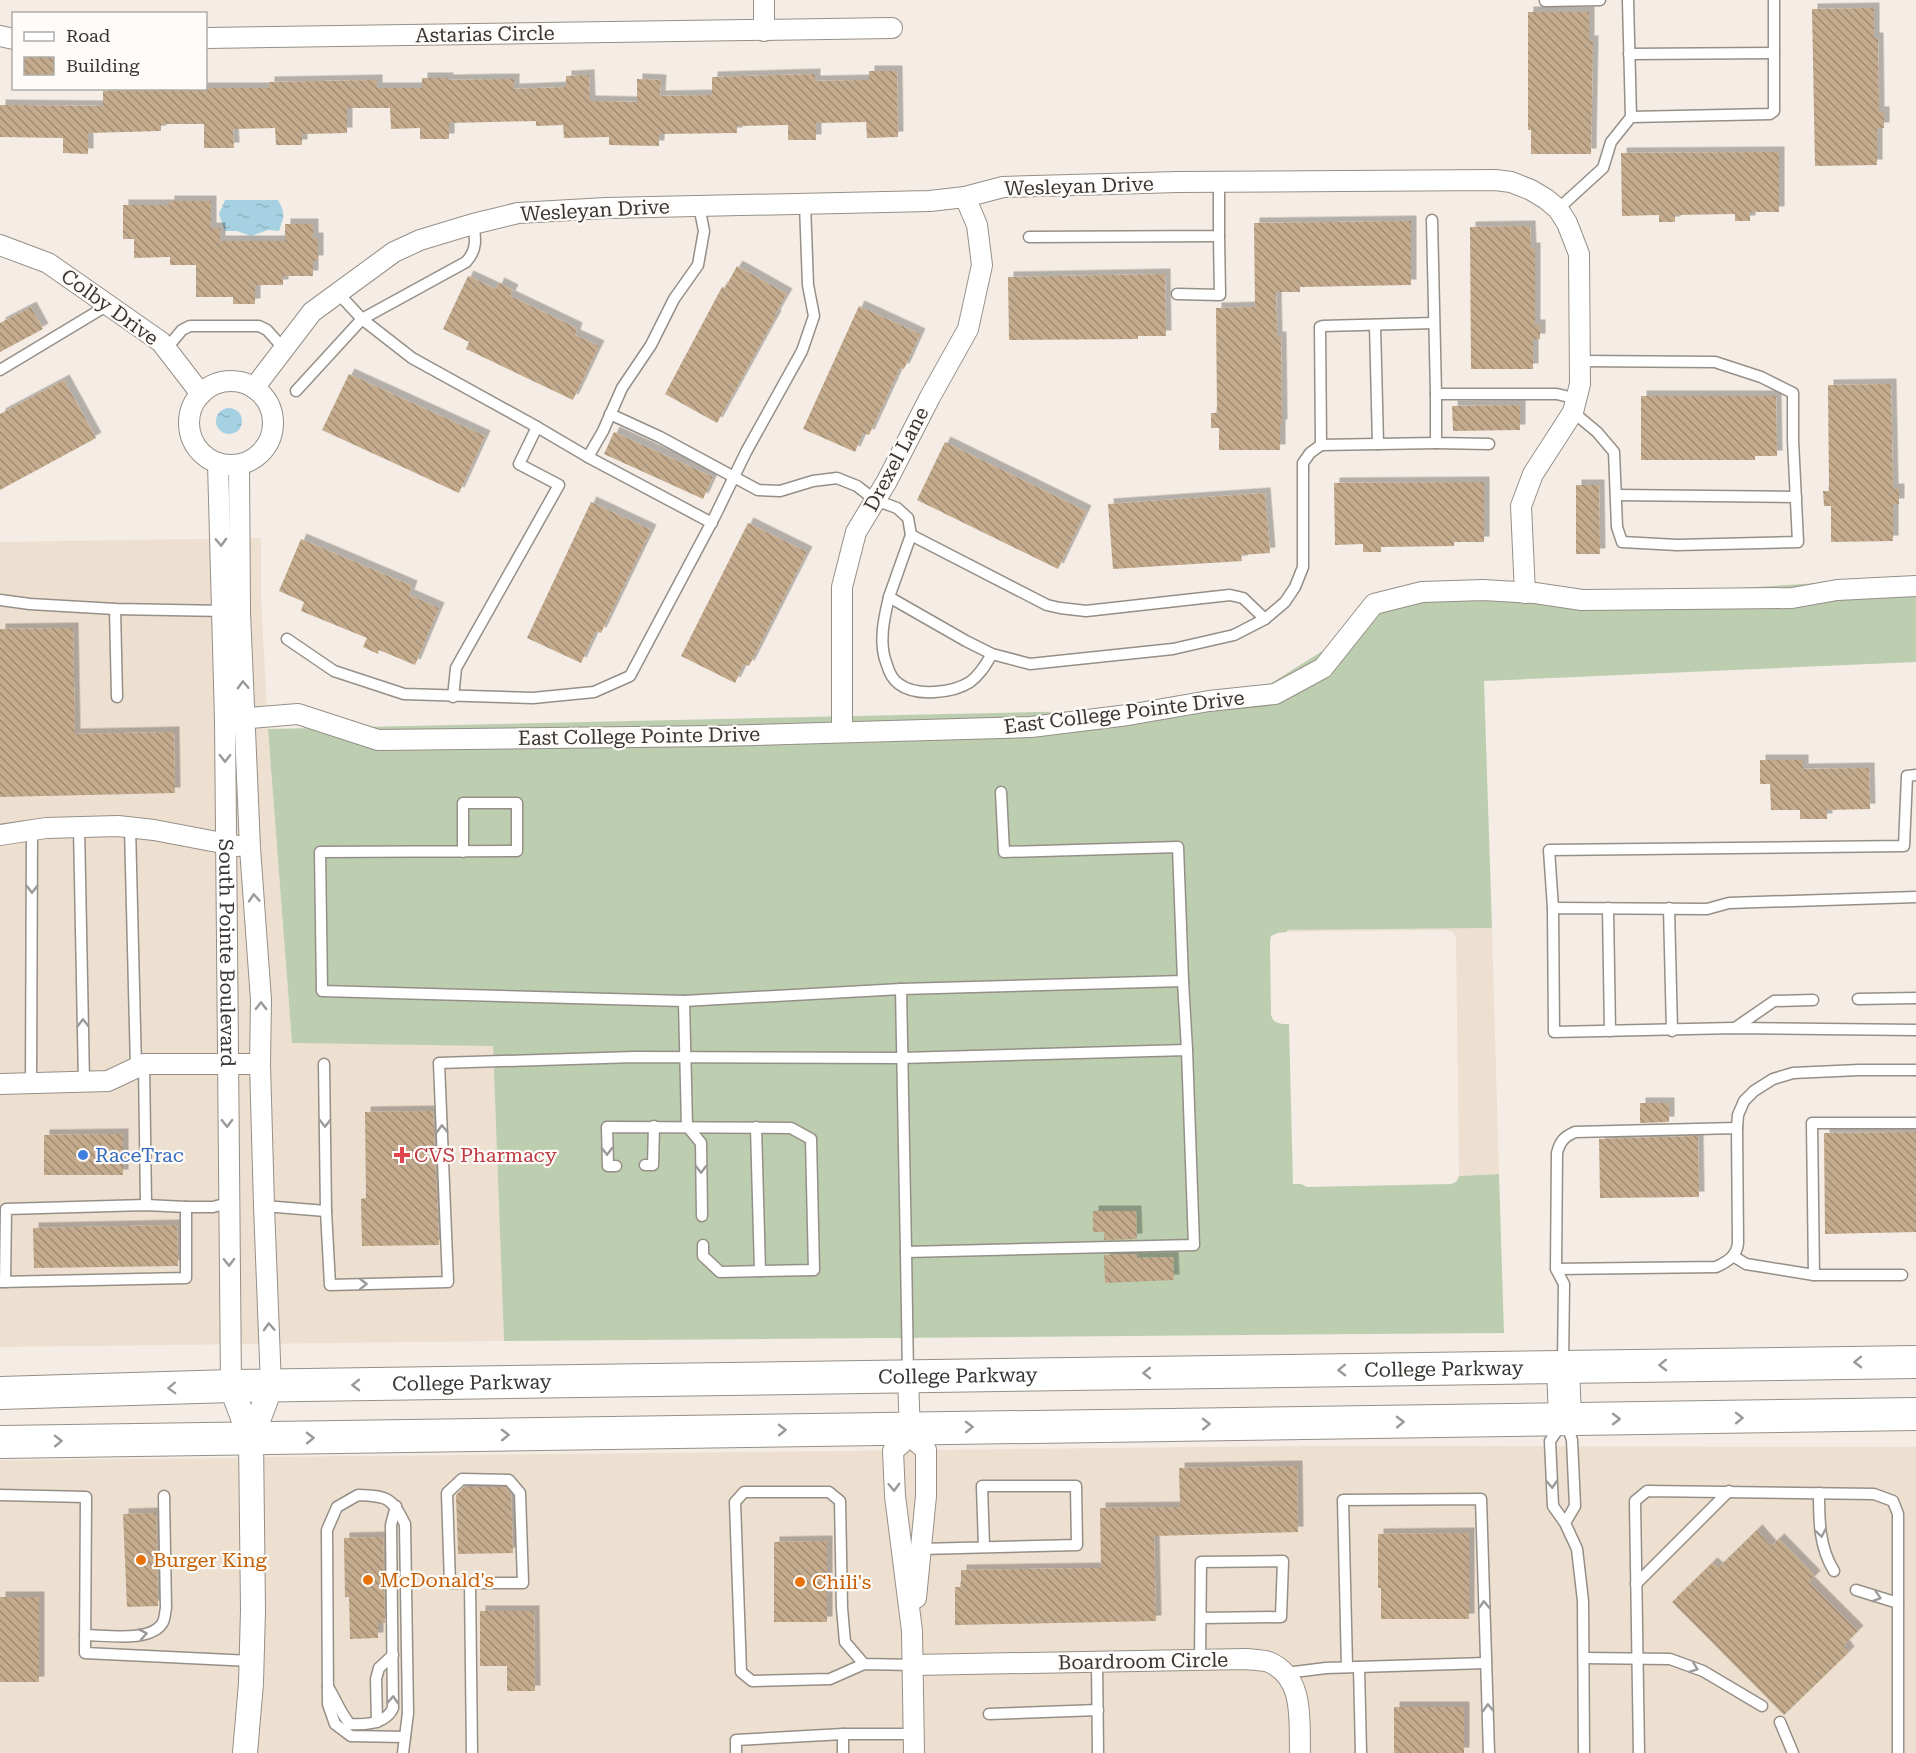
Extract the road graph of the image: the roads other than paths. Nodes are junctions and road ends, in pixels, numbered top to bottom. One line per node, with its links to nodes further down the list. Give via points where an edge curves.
1 (764, 0): 7 (street)
2 (1600, 0): 5 (lane)
3 (1628, 0): 10 (lane)
4 (1774, 0): 9 (lane)
5 (1545, 1)
6 (892, 28): 7 (street, Astarias Circle)
7 (764, 31): 8 (street, Astarias Circle)
8 (207, 38)
9 (1774, 53): 10 (lane); 11 (lane, via 1775,107 1770,114)
10 (1629, 54): 11 (lane)
11 (1631, 117): 16 (lane, via 1611,142 1603,168)
12 (1219, 182): 13 (street, Wesleyan Drive, via 1003,187); 16 (street, Wesleyan Drive, via 1496,180 1531,190); 19 (lane)
13 (964, 197): 14 (street, Wesleyan Drive); 49 (street, Drexel Lane, via 977,225 982,265 968,329)
14 (805, 204): 15 (street, Wesleyan Drive); 46 (lane, via 808,285 814,316 802,351)
15 (699, 206): 18 (street, Wesleyan Drive, via 518,213); 37 (lane, via 704,231 699,265 674,299)
16 (1558, 210): 30 (street, Wesleyan Drive, via 1571,230 1579,254)
17 (1432, 220): 26 (lane)
18 (473, 224): 22 (street, Wesleyan Drive, via 403,247); 25 (lane, via 476,245 466,262)
19 (1220, 236): 20 (lane); 23 (lane, via 1220,295)
20 (1029, 237)
21 (0, 244): 24 (street, Colby Drive, via 48,263)
22 (338, 293): 25 (lane); 29 (street, Wesleyan Drive, via 312,312)
23 (1177, 294)
24 (108, 305): 28 (street, Colby Drive); 31 (lane)
25 (362, 319): 33 (lane); 38 (lane, via 412,358)
26 (1434, 323): 27 (lane); 35 (lane)
27 (1375, 324): 40 (lane); 42 (lane, via 1320,327)
28 (166, 349): 29 (lane, via 190,326 259,326); 34 (street, Colby Drive)
29 (284, 349): 32 (street, Wesleyan Drive)
30 (1581, 361): 36 (street, Wesleyan Drive); 48 (lane, via 1715,362 1761,377 1793,393)
31 (0, 370)
32 (254, 388): 34 (street, via 226,382); 45 (street, via 270,407 272,431 261,453)
33 (296, 391)
34 (201, 394): 44 (street, via 189,419 190,433 205,456)
35 (1436, 394): 36 (lane, via 1557,394); 39 (lane)
36 (1575, 405): 47 (lane, via 1614,452); 55 (street, Wesleyan Drive, via 1533,474 1521,506)
37 (610, 414): 43 (lane); 46 (lane)
38 (537, 427): 43 (lane); 64 (lane, via 519,464 559,485 456,668)
39 (1436, 443): 40 (lane); 41 (lane)
40 (1378, 444): 42 (lane)
41 (1489, 444)
42 (1321, 445): 60 (lane, via 1303,463 1303,567 1285,602)
43 (588, 458): 52 (lane)
44 (218, 463): 45 (street); 51 (street, South Pointe Boulevard)
45 (239, 465): 50 (street, South Pointe Boulevard)
46 (735, 477): 49 (lane, via 758,490 780,491 837,478 857,486); 52 (lane)
47 (1616, 495): 48 (lane); 48 (lane, via 1617,528 1622,542 1677,545 1798,542)
48 (1796, 496)
49 (875, 500): 53 (lane, via 897,508 908,518); 67 (street, Drexel Lane, via 856,532 842,587)
50 (240, 510): 51 (lane); 59 (street, South Pointe Boulevard)
51 (220, 511): 59 (street, South Pointe Boulevard, one-way to 59)
52 (712, 523): 64 (lane, via 630,676 594,692 533,698)
53 (911, 535): 56 (lane); 60 (lane, via 1047,605 1086,611 1230,595 1243,598)
54 (1916, 586): 55 (street, East College Pointe Drive, via 1837,590 1792,598 1582,600)
55 (1525, 593): 67 (street, East College Pointe Drive, via 1422,592 1374,604 1323,668 1275,694 1031,727)
56 (889, 597): 62 (lane); 62 (lane, via 883,649 891,675 900,685 915,690 951,691 972,681)
57 (0, 600): 58 (lane)
58 (115, 609): 59 (lane); 63 (lane)
59 (231, 612): 65 (street, South Pointe Boulevard, one-way to 59); 66 (street, South Pointe Boulevard)
60 (1265, 619): 62 (lane, via 1234,635 1173,649 1030,664)
61 (286, 639): 64 (lane, via 334,671 404,694)
62 (992, 654)
63 (117, 697)
64 (453, 697)
65 (245, 718): 66 (street, East College Pointe Drive); 67 (street, East College Pointe Drive, via 298,714 378,740); 75 (street, South Pointe Boulevard)
66 (225, 720): 74 (street, South Pointe Boulevard, one-way to 74)
67 (842, 732)
68 (1916, 775): 78 (lane, via 1907,776 1904,846 1549,850)
69 (1001, 792): 81 (lane, via 1004,852 1178,848)
70 (79, 827): 71 (street); 72 (street); 99 (lane, one-way to 70)
71 (130, 827): 74 (street); 97 (lane)
72 (32, 831): 73 (street); 100 (lane, one-way to 100)
73 (0, 836)
74 (225, 844): 75 (street); 94 (street, South Pointe Boulevard)
75 (250, 848): 95 (street, South Pointe Boulevard, one-way to 75, via 261,1000)
76 (463, 852): 76 (lane, via 517,851 517,803 464,803); 86 (lane, via 321,852 322,992)
77 (1916, 897): 80 (lane)
78 (1553, 908): 79 (lane); 90 (lane, via 1554,1032)
79 (1608, 908): 80 (lane); 90 (lane)
80 (1669, 908): 88 (lane)
81 (1183, 981): 82 (lane); 91 (lane)
82 (901, 989): 86 (lane); 93 (lane)
83 (1916, 998): 84 (lane)
84 (1858, 999)
85 (1813, 1000): 87 (lane, via 1774,1001)
86 (684, 1001): 92 (lane)
87 (1734, 1028): 88 (lane); 89 (lane)
88 (1672, 1030): 90 (lane)
89 (1916, 1030)
90 (1610, 1031)
91 (1187, 1050): 93 (lane); 116 (lane, via 1194,1245)
92 (685, 1057): 93 (lane); 104 (lane); 113 (lane, one-way to 92, via 330,1285 448,1282 440,1064)
93 (902, 1058): 116 (lane)
94 (226, 1064): 95 (street); 97 (street); 109 (street, South Pointe Boulevard, one-way to 109)
95 (260, 1064): 111 (street, South Pointe Boulevard)
96 (324, 1064): 113 (lane, one-way to 113)
97 (140, 1066): 99 (street, via 108,1081); 110 (lane)
98 (1916, 1070): 106 (lane, via 1793,1073 1773,1079 1744,1101)
99 (84, 1082): 100 (street)
100 (31, 1083): 101 (street)
101 (0, 1084)
102 (1916, 1123): 120 (lane, via 1812,1123)
103 (654, 1126): 104 (lane); 107 (lane, one-way to 107, via 607,1127 608,1166); 108 (lane, via 653,1166)
104 (687, 1126): 105 (lane); 114 (lane, one-way to 114, via 700,1143)
105 (756, 1127): 119 (lane); 119 (lane, via 791,1128 811,1139 814,1270)
106 (1737, 1128): 117 (lane, via 1738,1243); 118 (lane, via 1575,1132 1564,1137 1557,1153)
107 (616, 1166)
108 (645, 1166)
109 (228, 1203): 112 (lane, via 213,1208); 126 (street, South Pointe Boulevard, one-way to 126)
110 (146, 1205): 112 (lane); 122 (lane, via 6,1209)
111 (264, 1206): 113 (lane); 127 (street, South Pointe Boulevard, one-way to 111)
112 (186, 1207): 122 (lane, via 186,1278)
113 (326, 1211)
114 (702, 1216)
115 (703, 1245): 119 (lane, via 704,1256 720,1272)
116 (906, 1252): 125 (lane)
117 (1733, 1256): 118 (lane, via 1716,1268); 120 (lane, via 1746,1264)
118 (1556, 1269): 124 (lane, via 1564,1284)
119 (760, 1271)
120 (1814, 1275): 121 (lane)
121 (1902, 1275)
122 (3, 1282)
123 (1916, 1362): 124 (main road, College Parkway, one-way to 124)
124 (1563, 1367): 125 (main road, College Parkway, one-way to 125); 130 (main road)
125 (908, 1376): 127 (main road, College Parkway, one-way to 127); 131 (street)
126 (231, 1386): 127 (main road, College Parkway); 128 (main road, College Parkway, one-way to 128); 132 (street, South Pointe Boulevard)
127 (271, 1386): 132 (street, South Pointe Boulevard)
128 (0, 1393)
129 (1916, 1414): 130 (main road, one-way to 129)
130 (1565, 1419): 131 (main road, one-way to 130); 139 (lane, via 1572,1440 1575,1506); 139 (lane, one-way to 139, via 1550,1441 1553,1506)
131 (910, 1432): 132 (main road, one-way to 131); 141 (street, via 926,1450); 148 (street, one-way to 148, via 893,1450 894,1497)
132 (251, 1439): 133 (main road, one-way to 132); 154 (street, South Pointe Boulevard)
133 (0, 1442)
134 (1729, 1491): 135 (lane); 144 (lane); 144 (lane, via 1647,1491 1635,1501)
135 (1819, 1493): 142 (lane, one-way to 142, via 1820,1533); 146 (lane, via 1874,1494 1893,1501 1898,1514)
136 (0, 1495): 149 (lane, via 86,1497)
137 (164, 1496): 149 (lane, one-way to 137, via 141,1636 154,1632 164,1622)
138 (396, 1506): 150 (lane, via 391,1524); 162 (lane, via 379,1496 358,1495 337,1507 327,1530); 169 (lane, via 405,1524)
139 (1565, 1522): 151 (lane, via 1577,1549)
140 (984, 1547): 140 (lane, via 1077,1545 1076,1486 982,1486); 141 (lane)
141 (921, 1549): 148 (street)
142 (1834, 1571)
143 (470, 1583): 143 (lane, via 523,1583 520,1493 509,1480 462,1479 447,1493 450,1583); 173 (lane)
144 (1636, 1584): 152 (lane)
145 (1856, 1590): 146 (lane, one-way to 146)
146 (1898, 1603): 183 (lane)
147 (1201, 1618): 147 (lane, via 1201,1562 1283,1561 1281,1617); 153 (lane)
148 (912, 1631): 158 (street)
149 (85, 1635): 154 (lane, via 85,1653)
150 (393, 1655): 166 (lane, via 379,1668 376,1679); 166 (lane, one-way to 150, via 391,1714 393,1708)
151 (1584, 1658): 152 (lane); 180 (lane)
152 (1638, 1658): 163 (lane, one-way to 163, via 1670,1659 1703,1671); 181 (lane)
153 (1200, 1660): 155 (street, Boardroom Circle); 161 (street, Boardroom Circle, via 1268,1662)
154 (251, 1661): 171 (street, South Pointe Boulevard)
155 (1097, 1662): 158 (street, Boardroom Circle); 164 (lane)
156 (1486, 1663): 159 (lane); 160 (lane, one-way to 160, via 1480,1499 1343,1500); 179 (lane, one-way to 156)
157 (864, 1664): 157 (lane, via 845,1642 840,1501 829,1492 744,1492 735,1502 741,1672 752,1681 830,1679); 158 (lane)
158 (913, 1665): 170 (street)
159 (1359, 1666): 160 (lane); 178 (lane)
160 (1347, 1667): 161 (lane)
161 (1286, 1673): 177 (street, via 1298,1694)
162 (328, 1687): 166 (lane, via 350,1724); 169 (lane, via 328,1704 335,1724 351,1736)
163 (1762, 1706)
164 (1098, 1710): 165 (lane); 176 (lane)
165 (989, 1714)
166 (377, 1722)
167 (1780, 1722): 182 (lane)
168 (843, 1734): 170 (lane); 174 (lane, via 736,1740); 175 (lane)
169 (405, 1737): 172 (lane)
170 (914, 1743)
171 (245, 1753)
172 (403, 1753)
173 (472, 1753)
174 (736, 1753)
175 (843, 1753)
176 (1098, 1753)
177 (1300, 1753)
178 (1361, 1753)
179 (1489, 1753)
180 (1584, 1753)
181 (1639, 1753)
182 (1793, 1753)
183 (1898, 1753)

